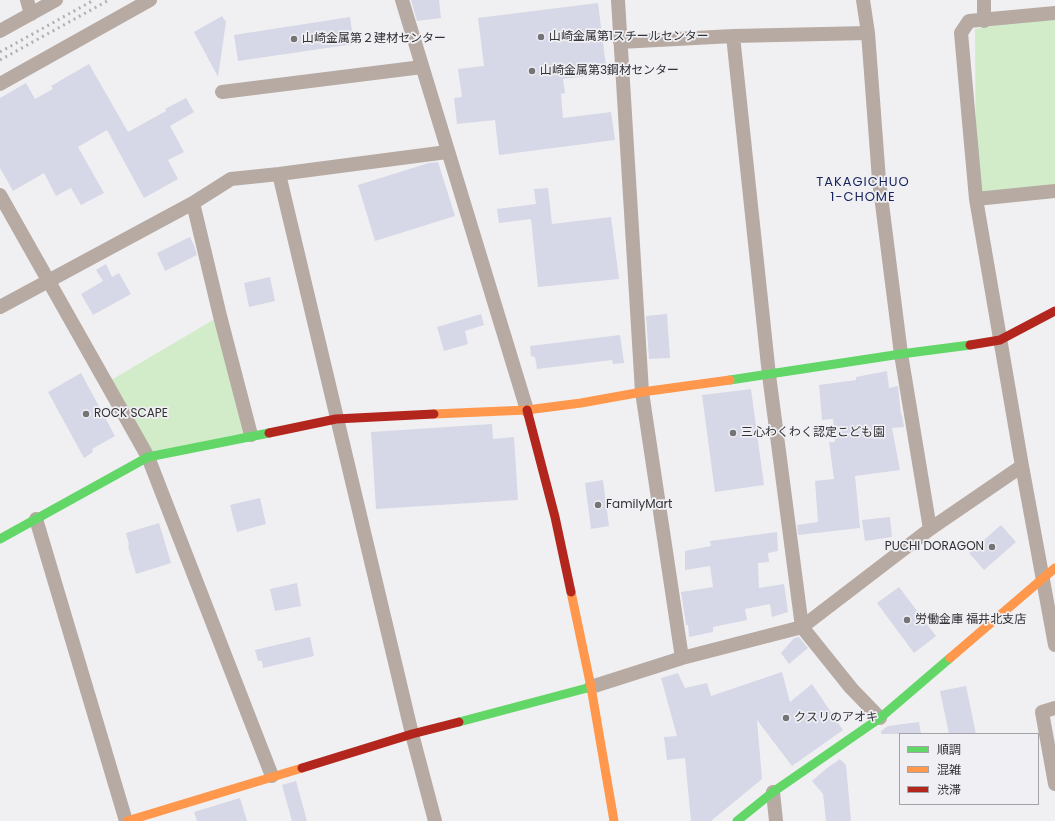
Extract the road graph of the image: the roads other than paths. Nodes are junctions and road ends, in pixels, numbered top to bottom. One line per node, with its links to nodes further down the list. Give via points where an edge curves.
1 (27, 0): 9 (street)
2 (56, 0): 9 (street)
3 (150, 0): 16 (street)
4 (402, 0): 15 (street)
5 (618, 0): 14 (street)
6 (863, 0): 12 (street)
7 (984, 0): 10 (street)
8 (1055, 13): 10 (street)
9 (31, 14): 11 (street)
10 (984, 21): 22 (street, via 969,21 961,33)
11 (0, 30)
12 (868, 33): 13 (street); 28 (street, via 879,180)
13 (733, 36): 14 (street); 29 (street)
14 (620, 42): 30 (street)
15 (422, 67): 17 (street); 18 (street)
16 (0, 84)
17 (222, 92)
18 (447, 152): 19 (street); 31 (street)
19 (279, 174): 23 (street, via 231,179); 32 (street)
20 (1055, 191): 22 (street)
21 (0, 195): 24 (street)
22 (976, 200): 27 (street)
23 (193, 203): 24 (street); 33 (street)
24 (48, 281): 25 (street); 34 (street)
25 (0, 307)
26 (1055, 311): 27 (street)
27 (1000, 340): 28 (street); 35 (street)
28 (900, 354): 29 (street); 37 (street)
29 (769, 375): 30 (street); 41 (street)
30 (642, 392): 31 (street); 43 (street)
31 (527, 410): 32 (street); 44 (street, via 555,517)
32 (336, 419): 33 (street); 47 (street)
33 (251, 435): 34 (street)
34 (148, 457): 36 (street); 48 (street)
35 (1022, 466): 37 (street); 40 (street)
36 (36, 519): 38 (street); 51 (street)
37 (930, 529): 41 (street)
38 (0, 539)
39 (1055, 568): 40 (street)
40 (1042, 578): 42 (street); 46 (street)
41 (802, 627): 43 (street); 46 (street, via 851,688)
42 (1055, 645)
43 (682, 658): 44 (street)
44 (591, 687): 47 (street); 53 (street)
45 (1055, 708): 49 (street, via 1042,712)
46 (880, 718): 50 (street)
47 (412, 734): 48 (street); 52 (street)
48 (272, 776): 51 (street)
49 (1055, 784)
50 (773, 792): 54 (street); 55 (street)
51 (126, 821)
52 (435, 821)
53 (614, 821)
54 (737, 821)
55 (776, 821)

